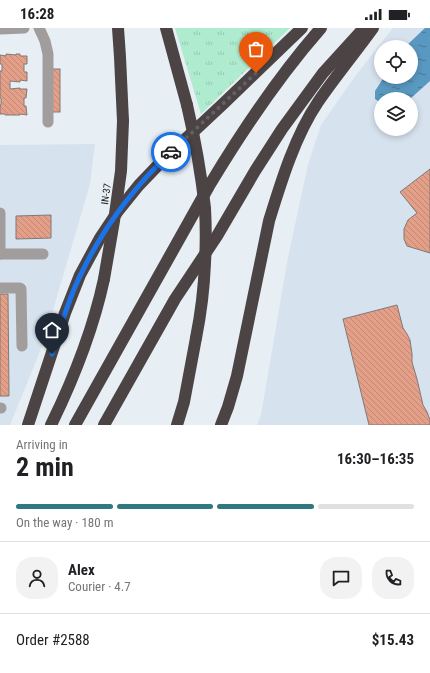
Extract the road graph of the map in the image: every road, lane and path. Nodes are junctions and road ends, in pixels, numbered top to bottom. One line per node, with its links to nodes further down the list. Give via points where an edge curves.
1 (0, 28): 2 (street)
2 (24, 28)
3 (39, 28): 10 (street, via 48,54)
4 (118, 28): 17 (highway, IN-37, bridge, via 123,122 121,171 114,221 96,311 80,357)
5 (166, 28): 20 (highway, bridge, via 195,140 206,242 204,289 184,402)
6 (302, 28): 16 (highway, via 163,160 118,211 80,275)
7 (320, 28): 18 (highway, via 287,68 232,147)
8 (364, 28): 19 (highway, via 323,73 282,129 175,299)
9 (373, 28): 21 (highway, via 318,103 292,154 269,221 237,376)
10 (48, 122)
11 (0, 213): 12 (street)
12 (0, 254): 13 (street)
13 (43, 254)
14 (0, 288): 15 (street, via 21,289)
15 (22, 346)
16 (28, 425)
17 (51, 425)
18 (75, 425)
19 (104, 425)
20 (177, 425)
21 (221, 425)

